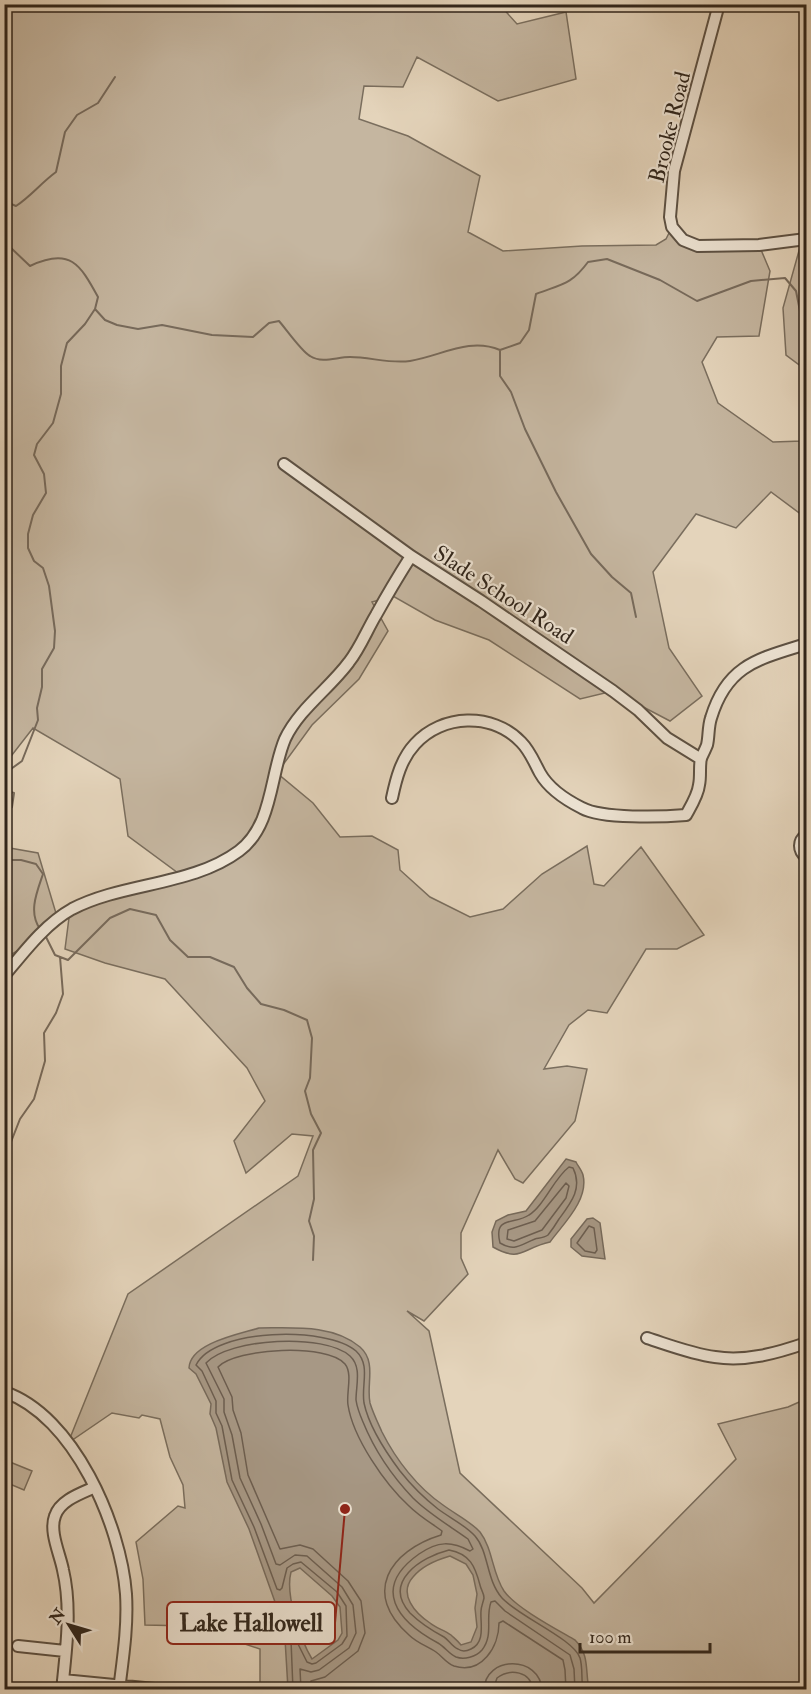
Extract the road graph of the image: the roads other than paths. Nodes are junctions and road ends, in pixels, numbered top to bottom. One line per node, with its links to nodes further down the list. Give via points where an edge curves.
1 (719, 4): 2 (street, Brooke Road, via 674,171 672,227 683,240 698,246)
2 (807, 239)
3 (284, 464): 4 (street, Slade School Road)
4 (411, 556): 6 (street, Slade School Road, via 614,690 667,738); 10 (street, via 350,661 285,739 265,811 254,835 240,851 183,876 124,890 70,910)
5 (807, 644): 6 (street, via 740,669 715,707)
6 (701, 759): 7 (street, via 699,787 686,815 597,813 551,787 515,736 488,723 448,722 415,744 400,768)
7 (392, 798)
8 (807, 835): 9 (street, via 799,846)
9 (807, 857)
10 (4, 976)
11 (647, 1338): 12 (street, via 699,1354 737,1359 777,1353)
12 (807, 1343)
13 (4, 1392): 14 (street, via 30,1404 51,1422 72,1447)
14 (95, 1487): 16 (street, via 60,1507 53,1525 64,1573); 18 (street, via 116,1543 126,1593)
15 (18, 1647): 16 (street)
16 (65, 1651): 17 (street)
17 (62, 1684): 18 (street)
18 (120, 1687): 19 (street)
19 (165, 1689)

